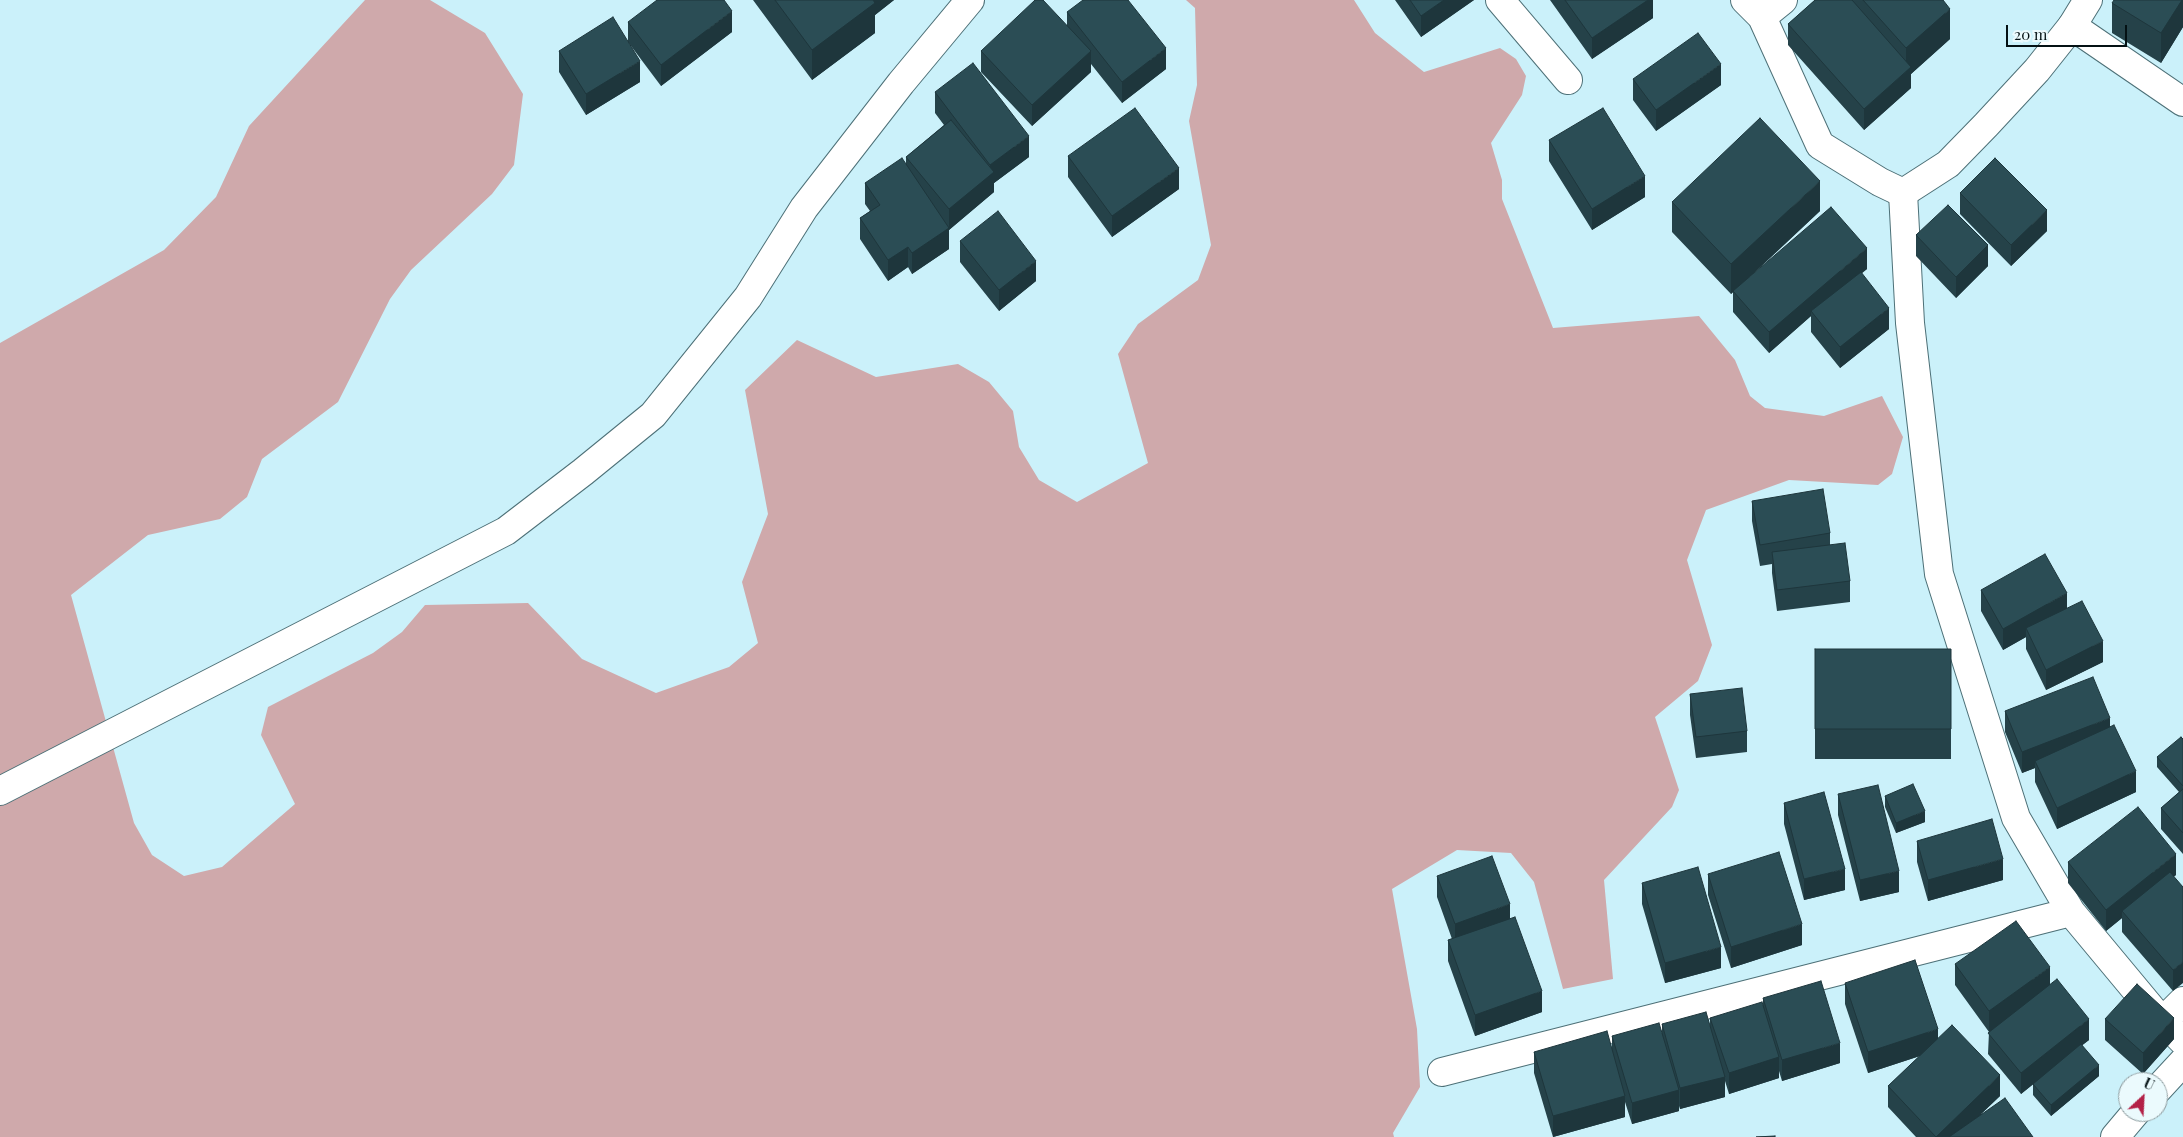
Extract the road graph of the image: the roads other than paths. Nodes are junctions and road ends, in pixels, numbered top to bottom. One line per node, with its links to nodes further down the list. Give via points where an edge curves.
1 (970, 0): 9 (street, via 804,208 748,297 653,415 506,531)
2 (1500, 0): 6 (street)
3 (2088, 0): 5 (street)
4 (1763, 6): 8 (street, via 1820,145)
5 (2072, 26): 7 (street); 8 (street, via 2037,70 1948,164)
6 (1568, 80)
7 (2183, 102)
8 (1903, 193): 10 (street, via 1910,324 1939,574 2016,818)
9 (0, 792)
10 (2071, 912): 12 (street); 15 (street)
11 (2183, 1001): 12 (street)
12 (2163, 1021): 13 (street)
13 (2183, 1041)
14 (2183, 1062): 16 (street)
15 (1442, 1072)
16 (2168, 1078)
17 (2128, 1122): 18 (street)
18 (2115, 1137)

